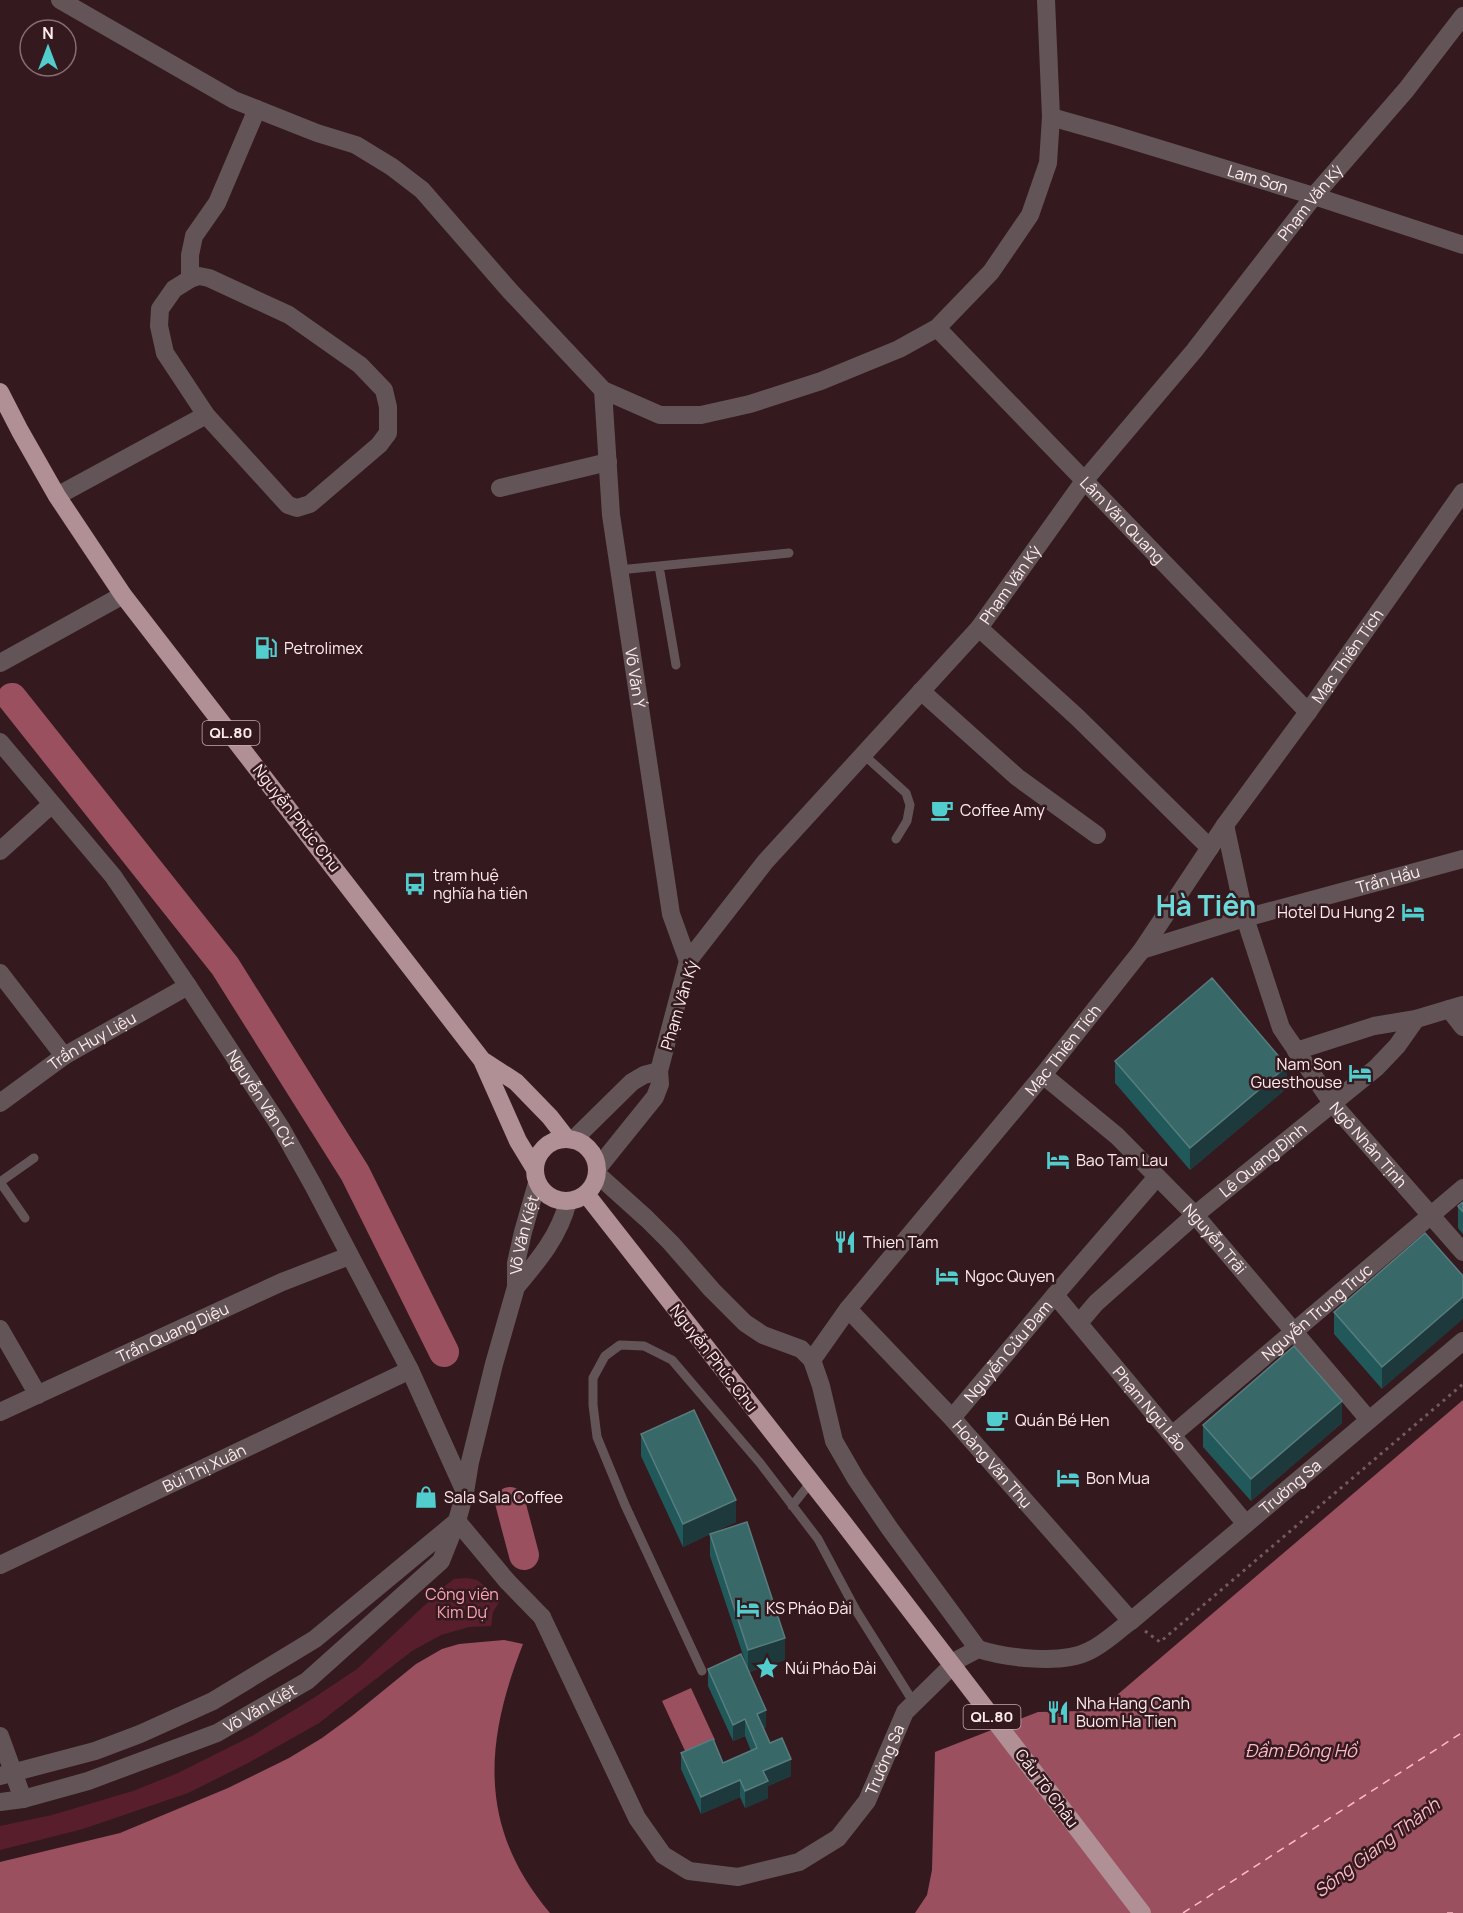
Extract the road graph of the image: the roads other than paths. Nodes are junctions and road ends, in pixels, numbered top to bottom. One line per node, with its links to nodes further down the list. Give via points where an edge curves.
1 (60, 0): 4 (street, via 234,100)
2 (1046, 0): 5 (street)
3 (1463, 16): 6 (street, Phạm Văn Ký, via 1406,90)
4 (257, 109): 8 (street, via 217,203 194,236); 10 (street, via 356,145 422,190)
5 (1051, 117): 6 (street, Lam Sơn); 9 (street, via 1048,163 1030,215 991,272)
6 (1314, 196): 7 (street, Lam Sơn); 14 (street, Phạm Văn Ký, via 1194,351)
7 (1463, 245)
8 (190, 279): 12 (street, via 174,289 160,309 159,326 165,353); 12 (street, via 209,278 289,315 360,365 384,390 388,433 380,445 310,504 297,508 288,505)
9 (938, 328): 10 (street, via 899,349 821,381 701,415 660,415); 14 (street, Lâm Văn Quang)
10 (603, 390): 13 (street, Võ Văn Ý)
11 (0, 392): 17 (highway, Nguyễn Phúc Chu / QL.80)
12 (206, 415): 17 (street)
13 (608, 462): 15 (street); 20 (street, Võ Văn Ý)
14 (1084, 481): 22 (street, Phạm Văn Ký); 26 (street, Lâm Văn Quang)
15 (500, 488)
16 (1463, 492): 26 (street, Mạc Thiên Tích)
17 (57, 496): 21 (highway, Nguyễn Phúc Chu / QL.80)
18 (789, 553): 19 (lane)
19 (659, 566): 20 (lane); 24 (lane)
20 (619, 570): 38 (street, Võ Văn Ý, via 671,914)
21 (123, 595): 23 (street); 46 (highway, Nguyễn Phúc Chu / QL.80)
22 (979, 628): 25 (street, Phạm Văn Ký); 33 (street, via 1077,717)
23 (0, 663)
24 (675, 665)
25 (921, 692): 28 (street, Phạm Văn Ký); 31 (street, via 1017,777)
26 (1308, 712): 30 (street, Mạc Thiên Tích)
27 (0, 742): 29 (street, Nguyễn Văn Cừ)
28 (864, 755): 32 (lane, via 906,793 910,805 907,821); 38 (street, Phạm Văn Ký, via 765,862)
29 (52, 804): 34 (street); 40 (street, Nguyễn Văn Cừ, via 113,876)
30 (1225, 825): 33 (street, Mạc Thiên Tích); 36 (street, Ngô Nhân Tịnh)
31 (1097, 835)
32 (896, 838)
33 (1210, 848): 37 (street, Mạc Thiên Tích)
34 (0, 851)
35 (1463, 859): 36 (street, Trần Hầu)
36 (1245, 918): 37 (street, Trần Hầu); 44 (street, Ngô Nhân Tịnh, via 1281,1028)
37 (1142, 950): 48 (street, Mạc Thiên Tích)
38 (688, 961): 47 (street, Phạm Văn Ký)
39 (0, 973): 45 (street)
40 (188, 987): 45 (street, Trần Huy Liệu); 64 (street, Nguyễn Văn Cừ, via 281,1128)
41 (1456, 1007): 42 (street); 43 (street)
42 (1416, 1019): 44 (street, via 1374,1026); 50 (street, Lê Quang Định, via 1376,1068)
43 (1463, 1027)
44 (1296, 1051): 50 (street, Ngô Nhân Tịnh)
45 (64, 1056): 49 (street, Trần Huy Liệu)
46 (482, 1060): 51 (highway, Nguyễn Phúc Chu / QL.80, via 516,1083); 54 (highway, Nguyễn Phúc Chu)
47 (659, 1071): 51 (street, via 632,1082); 53 (street, Phạm Văn Ký, via 655,1097)
48 (1043, 1075): 55 (street, Nguyễn Trãi, via 1117,1136); 67 (street, Mạc Thiên Tích)
49 (0, 1103)
50 (1332, 1103): 60 (street, Lê Quang Định); 61 (street, Ngô Nhân Tịnh)
51 (570, 1140): 53 (highway, via 590,1150); 54 (highway, via 558,1140 542,1151)
52 (34, 1158): 56 (lane)
53 (597, 1172): 58 (highway); 72 (street, via 671,1243 745,1323 763,1335 801,1349)
54 (536, 1176): 59 (highway, via 545,1193); 65 (street, Võ Văn Kiệt, via 516,1263)
55 (1157, 1177): 60 (street, Nguyễn Trãi); 66 (street, Nguyễn Cửu Đam)
56 (0, 1182): 62 (lane)
57 (1463, 1188): 61 (street, Nguyễn Trung Trực)
58 (586, 1194): 59 (highway); 79 (highway, Nguyễn Phúc Chu / QL.80)
59 (568, 1201): 65 (street, Võ Văn Kiệt, via 565,1215 541,1258)
60 (1195, 1215): 68 (street, Lê Quang Định, via 1096,1303); 70 (street, Nguyễn Trãi)
61 (1431, 1215): 63 (street, Ngô Nhân Tịnh); 70 (street, Nguyễn Trung Trực)
62 (25, 1218)
63 (1463, 1252)
64 (349, 1256): 73 (street, Nguyễn Văn Cừ); 74 (street, Trần Quang Diệu, via 282,1282)
65 (516, 1287): 80 (street, Võ Văn Kiệt)
66 (1054, 1294): 68 (street, Phạm Ngũ Lão); 76 (street, Nguyễn Cửu Đam)
67 (848, 1310): 72 (street, Mạc Thiên Tích); 76 (street, Hoàng Văn Thụ)
68 (1079, 1323): 78 (street, Phạm Ngũ Lão)
69 (0, 1329): 74 (street)
70 (1295, 1331): 77 (street, Nguyễn Trãi); 78 (street, Nguyễn Trung Trực)
71 (1463, 1341): 77 (street, Trường Sa)
72 (812, 1360): 87 (street, via 834,1440 856,1479)
73 (410, 1370): 80 (street, Nguyễn Văn Cừ); 85 (street, Bùi Thị Xuân)
74 (38, 1395): 75 (street, Trần Quang Diệu)
75 (0, 1412)
76 (952, 1418): 86 (street, Hoàng Văn Thụ)
77 (1369, 1420): 84 (street, Trường Sa)
78 (1172, 1435): 84 (street, Phạm Ngũ Lão)
79 (811, 1482): 81 (lane); 83 (highway, Nguyễn Phúc Chu / QL.80)
80 (465, 1492): 82 (street, Võ Văn Kiệt)
81 (792, 1506): 88 (lane, via 672,1360 644,1346 620,1345 605,1356 593,1378 597,1437); 89 (lane, via 818,1539 857,1612)
82 (457, 1521): 89 (street, Trường Sa, via 542,1617 637,1818 663,1855 689,1871 738,1877 798,1862 838,1838 867,1801 905,1712); 91 (street, Võ Văn Kiệt, via 315,1639 213,1701 95,1751); 92 (street, Võ Văn Kiệt, via 441,1561 306,1681 217,1733 88,1781)
83 (842, 1521): 94 (highway, Cầu Tô Châu / QL.80)
84 (1246, 1524): 86 (street, Trường Sa)
85 (0, 1565)
86 (1131, 1622): 87 (street, Trường Sa, via 1088,1652 1062,1659)
87 (978, 1649): 89 (street, Trường Sa, via 959,1659)
88 (702, 1671)
89 (914, 1703)
90 (0, 1736): 91 (street)
91 (7, 1775): 92 (street)
92 (23, 1799): 93 (street, Võ Văn Kiệt)
93 (0, 1802)
94 (1142, 1913)

